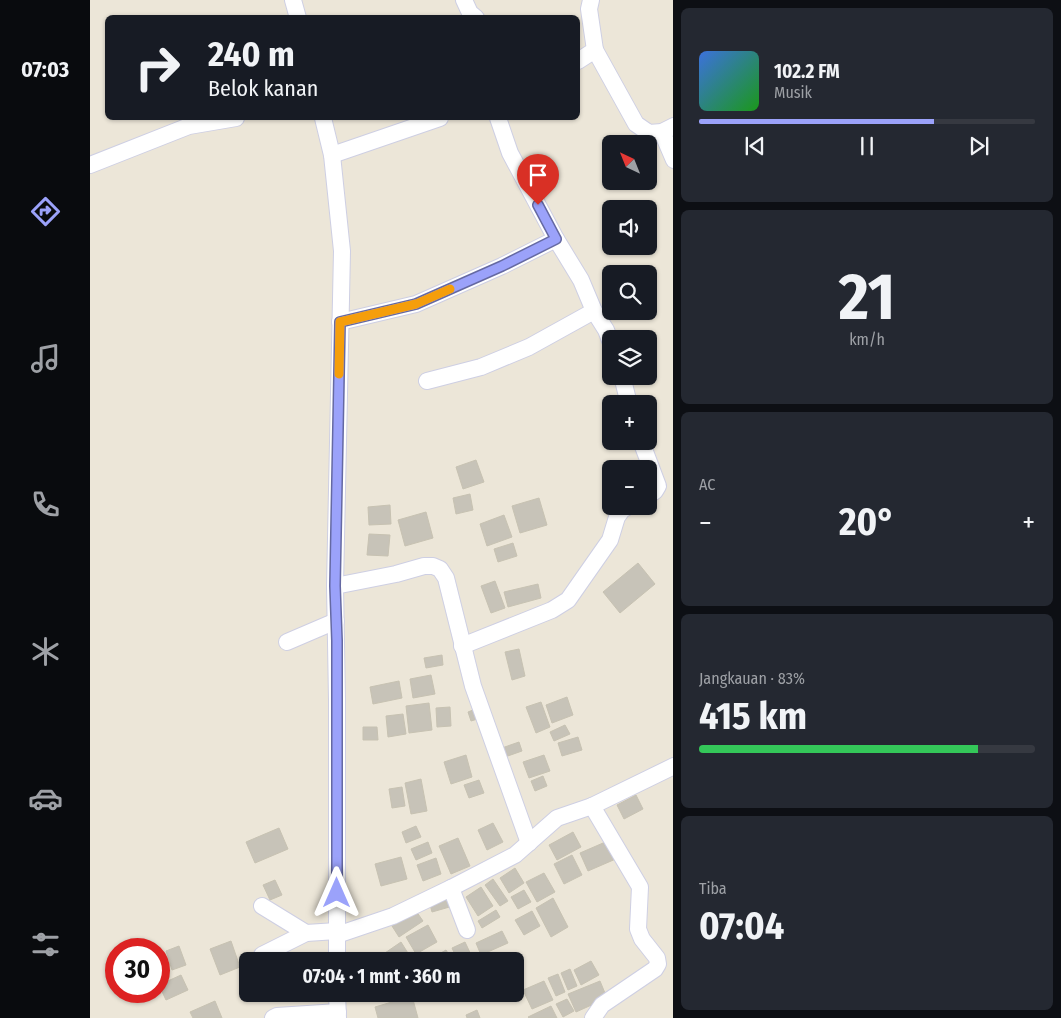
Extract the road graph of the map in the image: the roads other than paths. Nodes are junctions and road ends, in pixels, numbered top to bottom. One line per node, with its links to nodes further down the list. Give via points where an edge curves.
1 (294, 0): 4 (street)
2 (464, 0): 5 (street)
3 (592, 0): 6 (street, via 589,9)
4 (297, 15)
5 (472, 15)
6 (595, 50): 7 (street); 12 (street, via 636,124 648,133)
7 (580, 60)
8 (224, 120): 15 (street, via 189,126)
9 (323, 120): 13 (street)
10 (434, 120): 13 (street)
11 (499, 120): 16 (street, via 510,153)
12 (668, 129): 14 (street)
13 (332, 155): 18 (street, via 342,251)
14 (673, 155)
15 (90, 165)
16 (556, 239): 17 (street, via 581,280); 18 (street, via 416,304)
17 (594, 311): 19 (street); 20 (street, via 529,347 481,368)
18 (340, 322): 22 (street)
19 (606, 330)
20 (427, 381)
21 (618, 515): 25 (street, via 610,540 568,600 552,610)
22 (335, 586): 23 (street); 25 (street, via 424,566 440,569 446,578)
23 (336, 621): 24 (street); 33 (street)
24 (287, 642)
25 (462, 646): 28 (street)
26 (673, 766): 27 (street)
27 (592, 806): 28 (street, via 557,818); 39 (street, via 640,887 638,929 658,964 602,1005)
28 (529, 843): 29 (street, via 515,855)
29 (451, 888): 31 (street); 33 (street, via 393,916)
30 (262, 906): 32 (street)
31 (467, 930)
32 (306, 933): 33 (street); 34 (street)
33 (337, 933): 35 (street)
34 (268, 952)
35 (337, 952)
36 (337, 1002): 37 (street)
37 (338, 1015): 38 (street)
38 (272, 1018)
39 (593, 1018)

